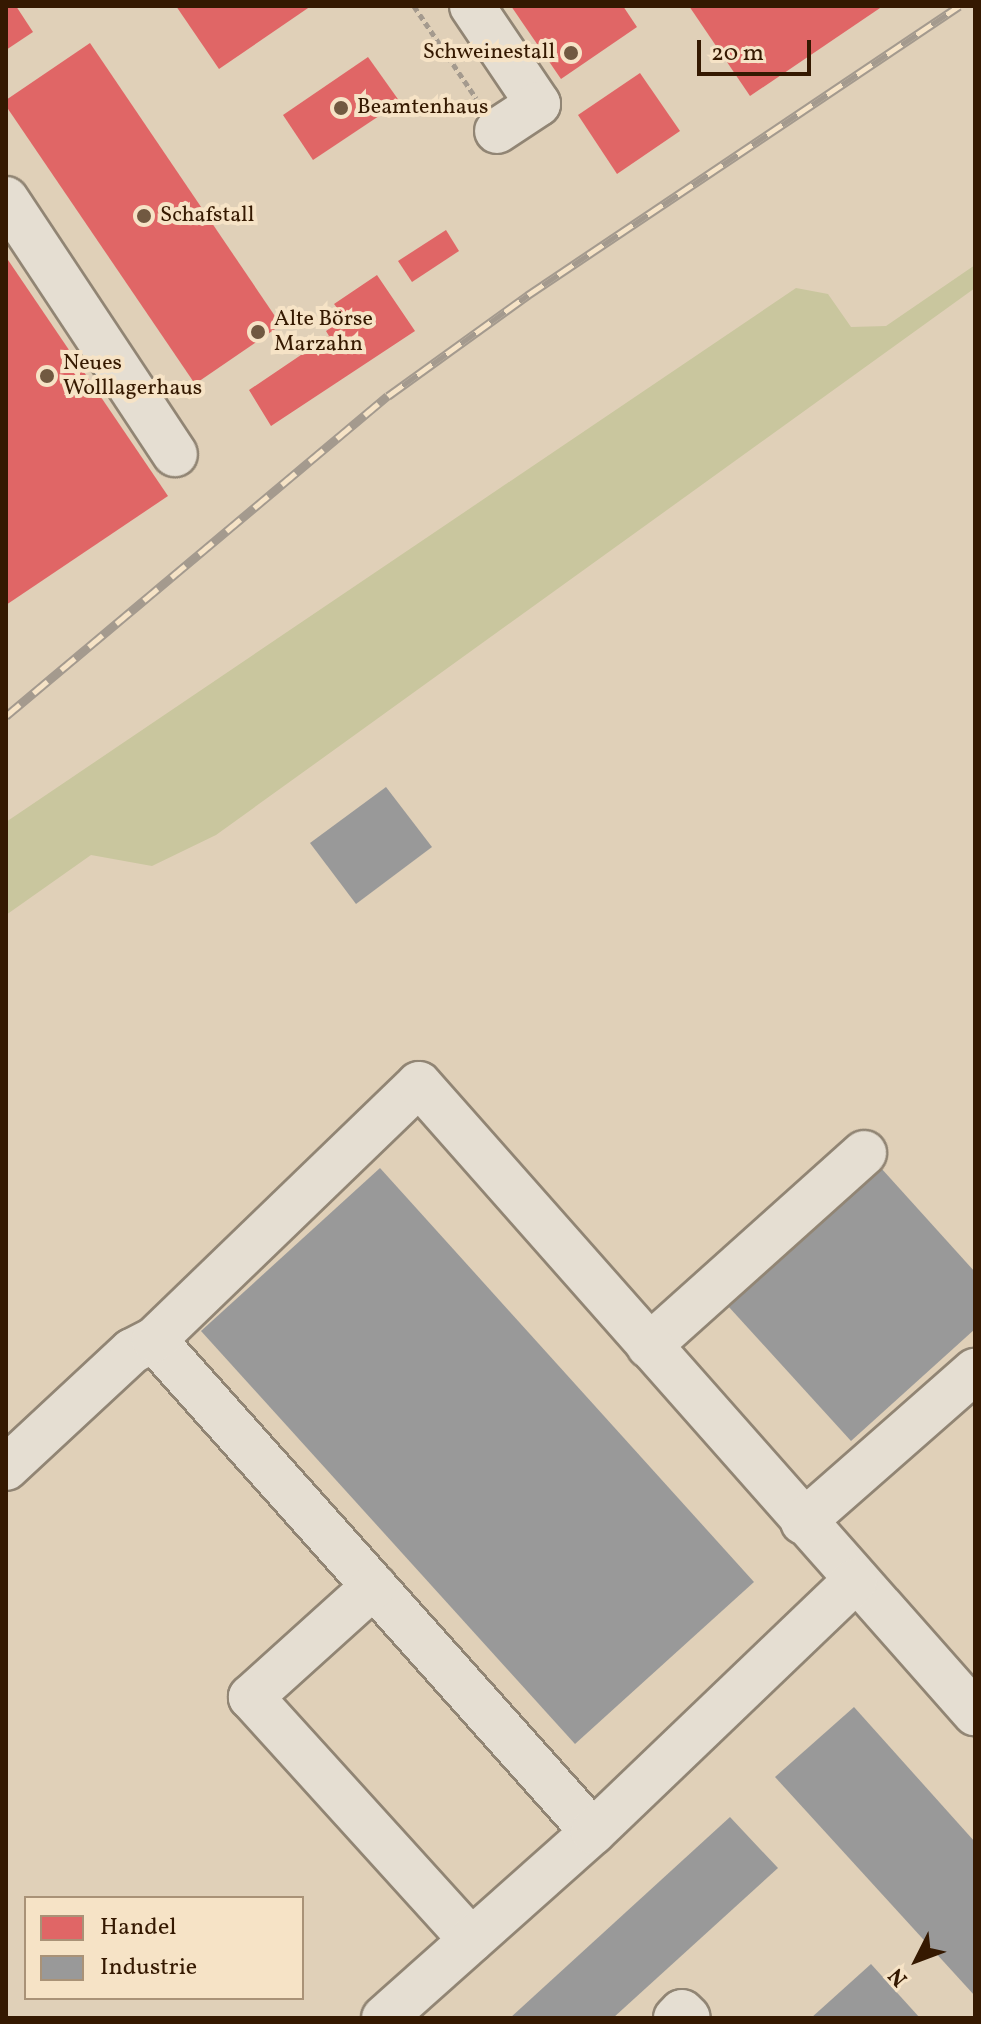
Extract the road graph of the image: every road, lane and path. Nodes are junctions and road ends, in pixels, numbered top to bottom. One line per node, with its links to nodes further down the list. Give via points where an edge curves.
1 (414, 6): 3 (path)
2 (472, 6): 3 (lane, via 538,104)
3 (497, 131)
4 (6, 199): 5 (lane)
5 (175, 454)
6 (864, 1153): 8 (lane)
7 (154, 1340): 8 (lane, via 419,1084); 10 (lane, via 132,1351); 13 (lane)
8 (649, 1346): 11 (lane)
9 (975, 1371): 11 (lane)
10 (6, 1468)
11 (803, 1522): 12 (lane)
12 (855, 1581): 14 (lane); 15 (lane)
13 (374, 1586): 15 (lane); 16 (lane, via 251,1697)
14 (975, 1713)
15 (593, 1832): 16 (lane)
16 (471, 1940): 17 (lane)
17 (384, 2018)
18 (676, 2018): 19 (lane, via 682,2012)
19 (688, 2018)

